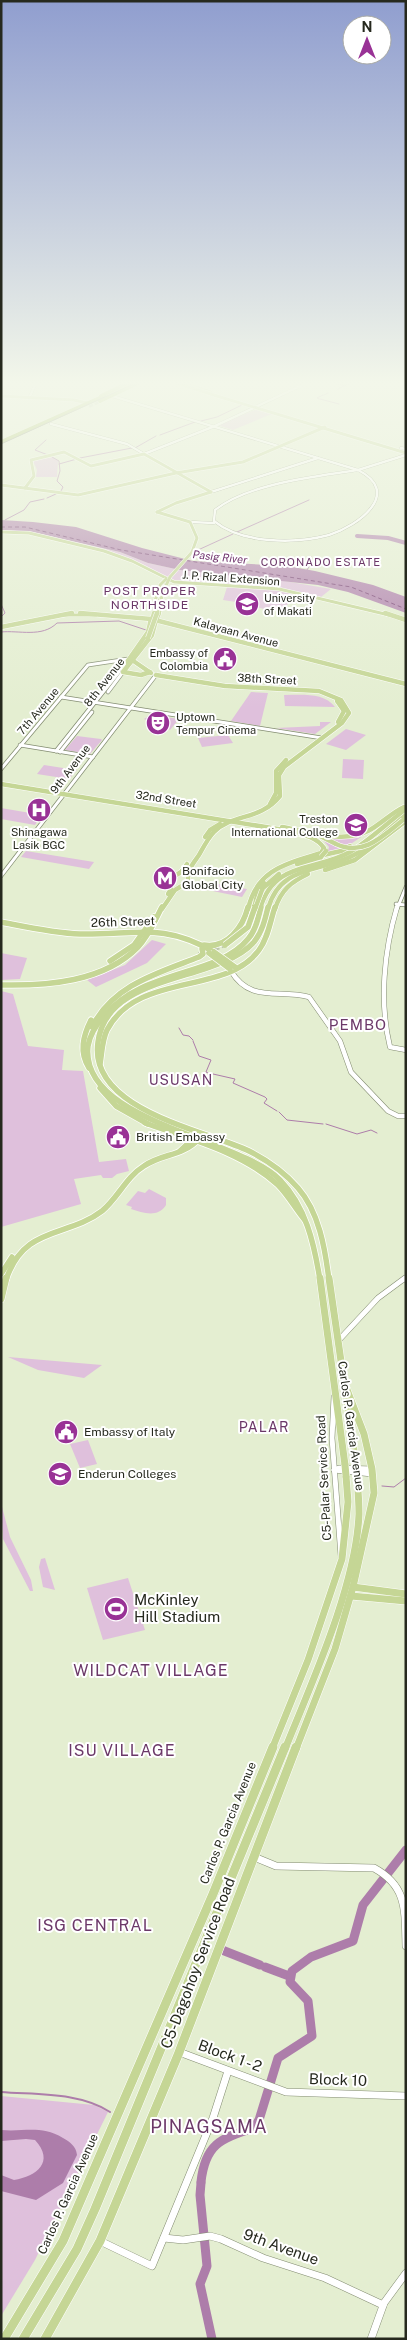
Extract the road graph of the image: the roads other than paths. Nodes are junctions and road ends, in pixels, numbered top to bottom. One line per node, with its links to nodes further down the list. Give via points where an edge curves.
1 (34, 490): 2 (main road, via 78,495)
2 (99, 490)
3 (208, 490): 7 (main road)
4 (217, 490): 7 (street)
5 (256, 490): 8 (street, via 218,506 213,514)
6 (378, 490): 8 (street, via 379,496 368,513 339,531 324,536 250,536 226,531)
7 (211, 492): 9 (main road, via 158,512)
8 (214, 522): 10 (street)
9 (190, 524): 10 (main road); 12 (main road, via 197,541)
10 (198, 524)
11 (1, 532): 12 (main road, J. P. Rizal Extension, via 29,533 104,551 132,561)
12 (167, 580): 13 (main road, J. P. Rizal Extension); 15 (main road, bridge, via 160,585 150,616); 16 (main road, J. P. Rizal Extension, via 288,591); 17 (main road); 17 (main road, bridge, via 162,605); 19 (main road, bridge, via 152,633)
13 (160, 582)
14 (127, 617): 15 (main road, Kalayaan Avenue); 17 (main road, Kalayaan Avenue); 18 (main road, Kalayaan Avenue, via 72,615)
15 (144, 618): 17 (main road, Kalayaan Avenue)
16 (406, 620)
17 (153, 622): 19 (main road, 8th Avenue, via 152,635); 23 (main road, Kalayaan Avenue)
18 (1, 627)
19 (130, 660): 20 (main road, 8th Avenue); 21 (main road, 38th Street); 24 (street, 7th Avenue, via 88,665)
20 (121, 672): 21 (main road, 38th Street, via 141,675); 25 (street, 8th Avenue)
21 (150, 672): 22 (main road, 38th Street)
22 (156, 675): 26 (street, 9th Avenue); 27 (main road, 38th Street, via 257,691 307,691 331,698 344,709 342,718)
23 (406, 685)
24 (61, 697): 25 (street); 28 (street, 7th Avenue)
25 (98, 702): 26 (street); 29 (street, 8th Avenue)
26 (131, 708): 27 (street); 30 (street, 9th Avenue)
27 (320, 737): 39 (main road, via 284,767 279,775 281,793 278,800); 40 (main road, via 276,769 273,779 276,793 268,806)
28 (20, 745): 29 (street); 31 (street, 7th Avenue)
29 (58, 752): 30 (street)
30 (92, 757): 33 (street, 9th Avenue)
31 (1, 769)
32 (1, 783): 33 (main road, 32nd Street)
33 (65, 794): 34 (main road, 32nd Street); 40 (main road, 32nd Street); 49 (street, 9th Avenue)
34 (131, 806): 36 (main road); 38 (main road, 32nd Street)
35 (406, 807): 39 (main road, via 394,811 364,833 344,836); 41 (main road)
36 (136, 810)
37 (405, 818): 43 (main road, bridge, via 367,847 351,849 315,834); 44 (main road); 45 (main road)
38 (214, 819): 40 (main road, 32nd Street); 42 (main road)
39 (252, 819): 40 (main road)
40 (231, 821): 42 (main road); 43 (main road, 32nd Street); 50 (main road, via 208,839 187,872)
41 (384, 825): 46 (main road, via 349,852); 47 (main road, via 341,851)
42 (210, 830): 48 (main road)
43 (287, 831): 46 (main road, bridge, via 319,838 326,845); 47 (main road, 32nd Street, via 313,838 324,848 321,853)
44 (371, 849): 45 (main road); 58 (main road, via 350,862 306,874 291,882 281,891)
45 (354, 856): 51 (main road, via 300,872)
46 (322, 859): 63 (main road, bridge, via 271,879 262,890 252,922 242,934); 64 (main road, via 289,872 273,883 264,896 254,931 242,946); 64 (main road, via 288,867 263,884 257,894 248,936)
47 (291, 863): 57 (main road, via 260,882 253,892)
48 (178, 874): 50 (main road); 52 (main road, via 170,879)
49 (1, 876)
50 (188, 876): 54 (main road, via 188,882)
51 (279, 885): 58 (main road); 70 (main road, Carlos P. Garcia Avenue, via 271,897 261,932 243,951 220,964 150,986 118,1007 103,1025 96,1044)
52 (170, 886): 54 (main road); 61 (main road, via 171,890)
53 (406, 887): 55 (street)
54 (181, 888): 61 (main road, via 174,891)
55 (396, 904): 56 (street); 69 (street, via 390,929 385,985 386,1034 390,1047)
56 (406, 905)
57 (248, 911): 60 (main road); 62 (main road, via 241,929 234,936)
58 (273, 914): 66 (main road, via 262,946 253,958)
59 (1, 923): 61 (main road, 26th Street, via 61,935 98,936)
60 (246, 928)
61 (147, 930): 62 (main road, 26th Street); 67 (main road, via 128,950 91,970 41,981)
62 (203, 947): 63 (main road, 26th Street); 68 (main road, via 199,957 141,981 112,1000 94,1022)
63 (211, 952): 66 (main road, 26th Street, bridge)
64 (226, 955): 68 (main road, via 152,981 126,995 105,1014)
65 (167, 967): 71 (main road, via 115,993 94,1016 85,1036 83,1059)
66 (233, 969): 70 (main road, via 164,990 136,1002 118,1015 103,1043); 73 (street, via 239,985 248,989 309,997 340,1041 351,1072 388,1111)
67 (1, 983)
68 (88, 1043): 71 (main road, Carlos P. Garcia Avenue)
69 (406, 1050)
70 (100, 1068): 74 (main road, Carlos P. Garcia Avenue, via 117,1091 133,1103)
71 (91, 1070): 72 (main road, Carlos P. Garcia Avenue)
72 (96, 1079): 74 (main road, Carlos P. Garcia Avenue, via 125,1106); 74 (main road, via 113,1104 184,1141)
73 (406, 1116)
74 (196, 1140): 75 (main road, via 175,1154 141,1164 102,1206); 76 (main road, via 203,1147 227,1155 276,1183); 76 (main road, Carlos P. Garcia Avenue, via 245,1158 270,1172 293,1194); 80 (main road, Carlos P. Garcia Avenue, via 251,1152 275,1167 301,1192 310,1206 322,1243)
75 (68, 1225): 77 (main road, via 32,1239 17,1252); 79 (main road, via 40,1238 20,1253 7,1271)
76 (310, 1226): 82 (main road, Carlos P. Garcia Avenue)
77 (1, 1274)
78 (406, 1278): 80 (street, via 382,1293)
79 (1, 1298)
80 (337, 1342): 81 (main road, Carlos P. Garcia Avenue)
81 (344, 1382): 84 (main road, via 364,1434); 101 (main road, Carlos P. Garcia Avenue, bridge, via 356,1465 359,1515 352,1560 334,1623 134,2120 77,2249)
82 (334, 1395): 83 (street, C5-Palar Service Road); 85 (main road, Carlos P. Garcia Avenue, bridge, via 348,1502)
83 (334, 1470): 84 (street); 85 (street, C5-Palar Service Road)
84 (372, 1472): 86 (main road, via 373,1507)
85 (342, 1559): 100 (main road, Carlos P. Garcia Avenue, via 308,1660 213,1894 71,2223 38,2286)
86 (353, 1587): 87 (main road); 88 (main road, C5-Dagohoy Service Road)
87 (406, 1594)
88 (351, 1596): 89 (main road); 90 (main road, C5-Dagohoy Service Road, via 331,1660)
89 (406, 1601)
90 (253, 1857): 91 (street, via 276,1866 374,1868 382,1872 402,1890); 92 (main road, C5-Dagohoy Service Road)
91 (406, 1946)
92 (180, 2052): 93 (street, Block 1 - 2); 97 (main road, C5-Dagohoy Service Road)
93 (228, 2071): 94 (street, Block 1 - 2); 96 (street, via 213,2118)
94 (267, 2084): 95 (street, Block 10, via 286,2092)
95 (406, 2096)
96 (164, 2238): 97 (street, via 152,2266); 99 (street, 9th Avenue, via 183,2240 205,2236 221,2239 264,2258 325,2278)
97 (100, 2241): 102 (main road, C5-Dagohoy Service Road)
98 (406, 2273): 99 (street, via 394,2285)
99 (383, 2305): 103 (street)
100 (4, 2339)
101 (23, 2339)
102 (45, 2339)
103 (371, 2339)

